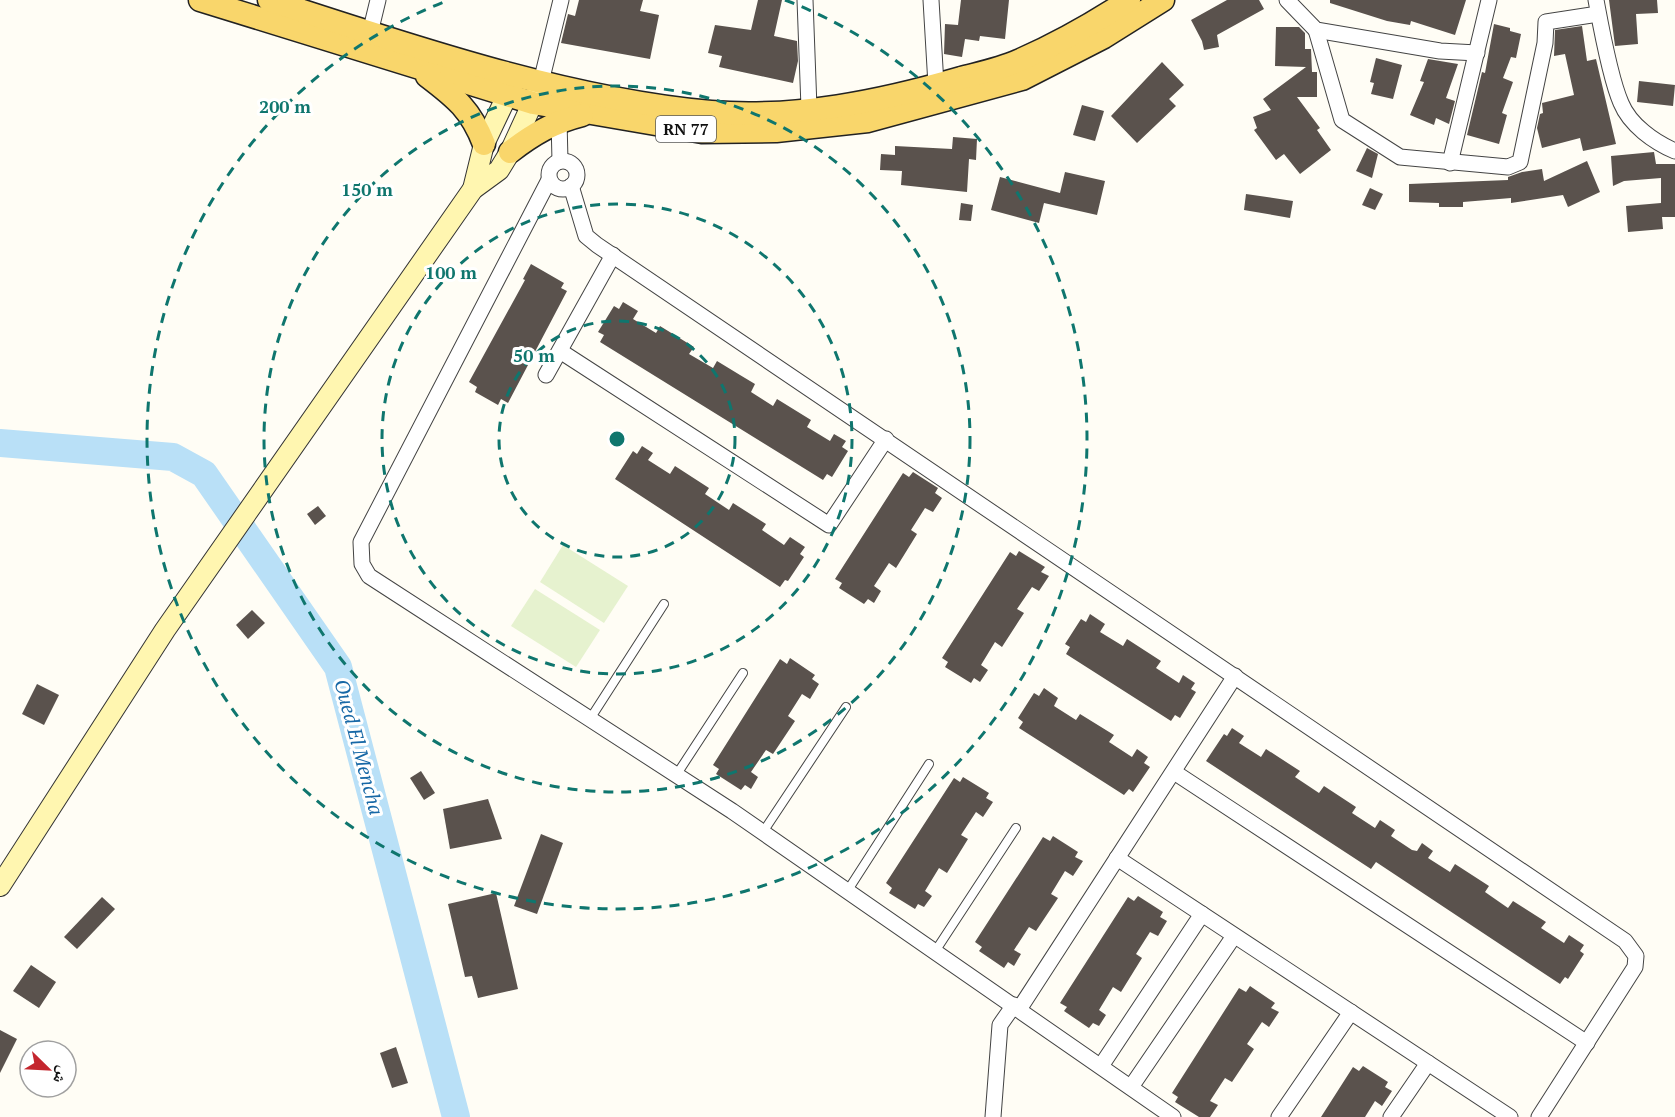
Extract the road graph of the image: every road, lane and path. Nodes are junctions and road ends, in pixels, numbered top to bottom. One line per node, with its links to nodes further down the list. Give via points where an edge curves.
1 (200, 0): 15 (main road, RN 77)
2 (269, 0): 13 (main road, RN 77)
3 (378, 0): 13 (street)
4 (561, 0): 18 (street)
5 (805, 0): 19 (street)
6 (931, 0): 17 (street)
7 (1129, 0): 17 (main road, RN 77, via 1016,62)
8 (1162, 0): 20 (main road, RN 77, via 1104,37 1022,79 868,121 776,131 702,132)
9 (1287, 0): 12 (street)
10 (1489, 0): 14 (street)
11 (1597, 7): 23 (street, via 1621,105 1638,127 1660,145); 26 (street, via 1546,22 1520,162 1508,167)
12 (1316, 30): 14 (street, via 1440,51); 26 (street, via 1342,120 1400,157)
13 (370, 33): 16 (main road, RN 77)
14 (1477, 53): 26 (street)
15 (414, 67): 16 (main road, RN 77); 22 (main road, via 456,98 474,119)
16 (512, 85): 18 (main road, RN 77); 22 (main road)
17 (936, 85): 19 (main road, RN 77, via 865,102)
18 (537, 92): 19 (main road, RN 77, via 713,112); 20 (main road, RN 77); 24 (main road)
19 (809, 108)
20 (588, 114): 21 (main road)
21 (559, 120): 24 (main road); 25 (street)
22 (484, 144): 29 (main road)
23 (1675, 151)
24 (510, 153): 29 (main road, via 500,170)
25 (560, 161): 27 (street, via 549,170); 28 (street, via 569,162 576,169)
26 (1450, 163)
27 (549, 180): 28 (street, via 559,189); 38 (street, via 361,542 362,564 369,576)
28 (572, 186): 30 (street, via 586,236)
29 (472, 189): 45 (main road, via 165,630)
30 (613, 255): 31 (street); 33 (street)
31 (560, 351): 32 (street); 33 (street, via 829,525)
32 (546, 375)
33 (886, 440): 36 (street)
34 (664, 604): 38 (lane)
35 (743, 673): 41 (lane)
36 (1235, 676): 40 (street); 52 (street, via 1633,948 1635,967)
37 (846, 707): 43 (lane)
38 (590, 719): 41 (street)
39 (930, 764): 46 (lane)
40 (1174, 772): 44 (street); 52 (street)
41 (677, 774): 43 (street)
42 (1016, 828): 49 (lane)
43 (763, 832): 46 (street)
44 (1117, 858): 47 (street); 50 (street)
45 (0, 886)
46 (848, 890): 49 (street)
47 (1202, 914): 48 (street); 54 (street)
48 (1234, 936): 51 (street); 55 (street)
49 (936, 950): 50 (street)
50 (1017, 1006): 54 (street); 56 (street, via 1000,1025)
51 (1351, 1012): 53 (street); 58 (street)
52 (1587, 1043): 61 (street)
53 (1428, 1063): 59 (street); 60 (street)
54 (1101, 1066): 55 (street)
55 (1131, 1087): 57 (street)
56 (993, 1117)
57 (1173, 1117)
58 (1279, 1117)
59 (1390, 1117)
60 (1510, 1117)
61 (1539, 1117)

